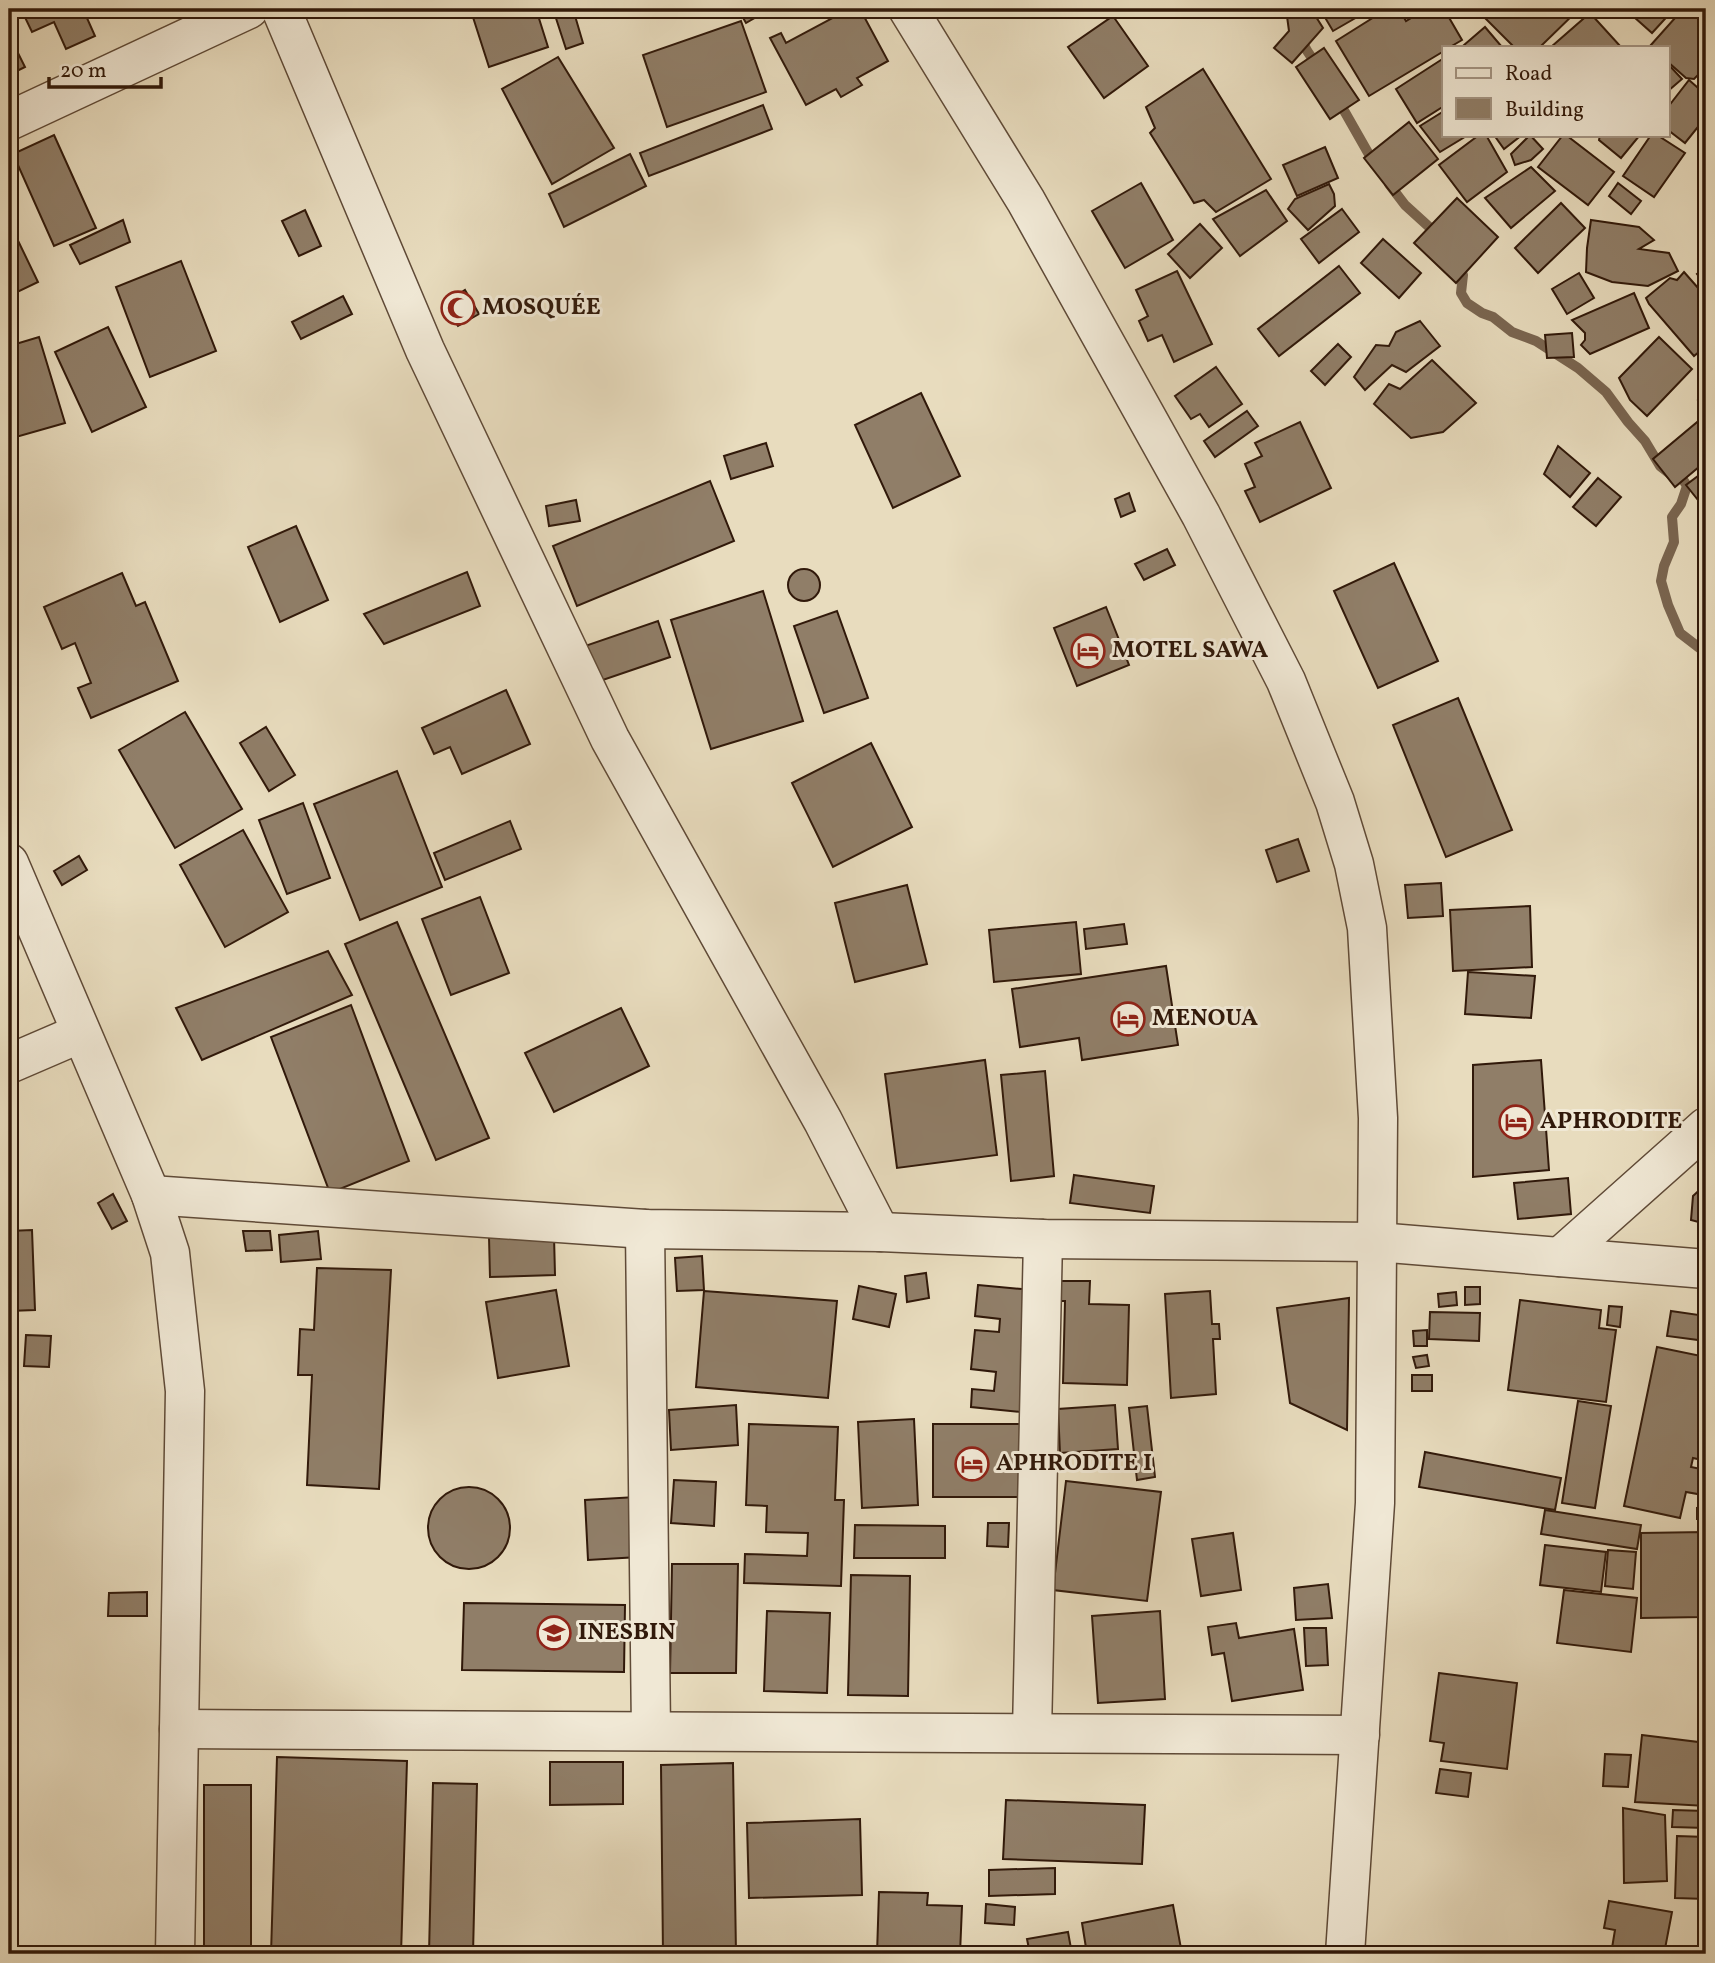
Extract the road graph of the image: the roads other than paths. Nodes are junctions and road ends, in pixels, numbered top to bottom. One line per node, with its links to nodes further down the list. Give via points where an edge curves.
1 (248, 9): 4 (street)
2 (281, 9): 11 (street, via 425,350 610,739)
3 (908, 9): 13 (street, via 1026,201 1201,515 1286,681 1335,802 1367,928 1377,1118)
4 (9, 121)
5 (9, 863): 6 (street)
6 (81, 1033): 7 (street); 9 (street)
7 (9, 1064)
8 (1706, 1127): 14 (street)
9 (150, 1195): 10 (street); 16 (street, via 170,1252 186,1391)
10 (645, 1229): 11 (street); 17 (street)
11 (880, 1231): 12 (street)
12 (1043, 1239): 13 (street); 18 (street)
13 (1377, 1242): 14 (street); 19 (street, via 1375,1503)
14 (1560, 1257): 15 (street)
15 (1706, 1269)
16 (179, 1729): 17 (street); 20 (street)
17 (650, 1731): 18 (street)
18 (1032, 1732): 19 (street)
19 (1360, 1734): 21 (street)
20 (175, 1954)
21 (1345, 1954)

